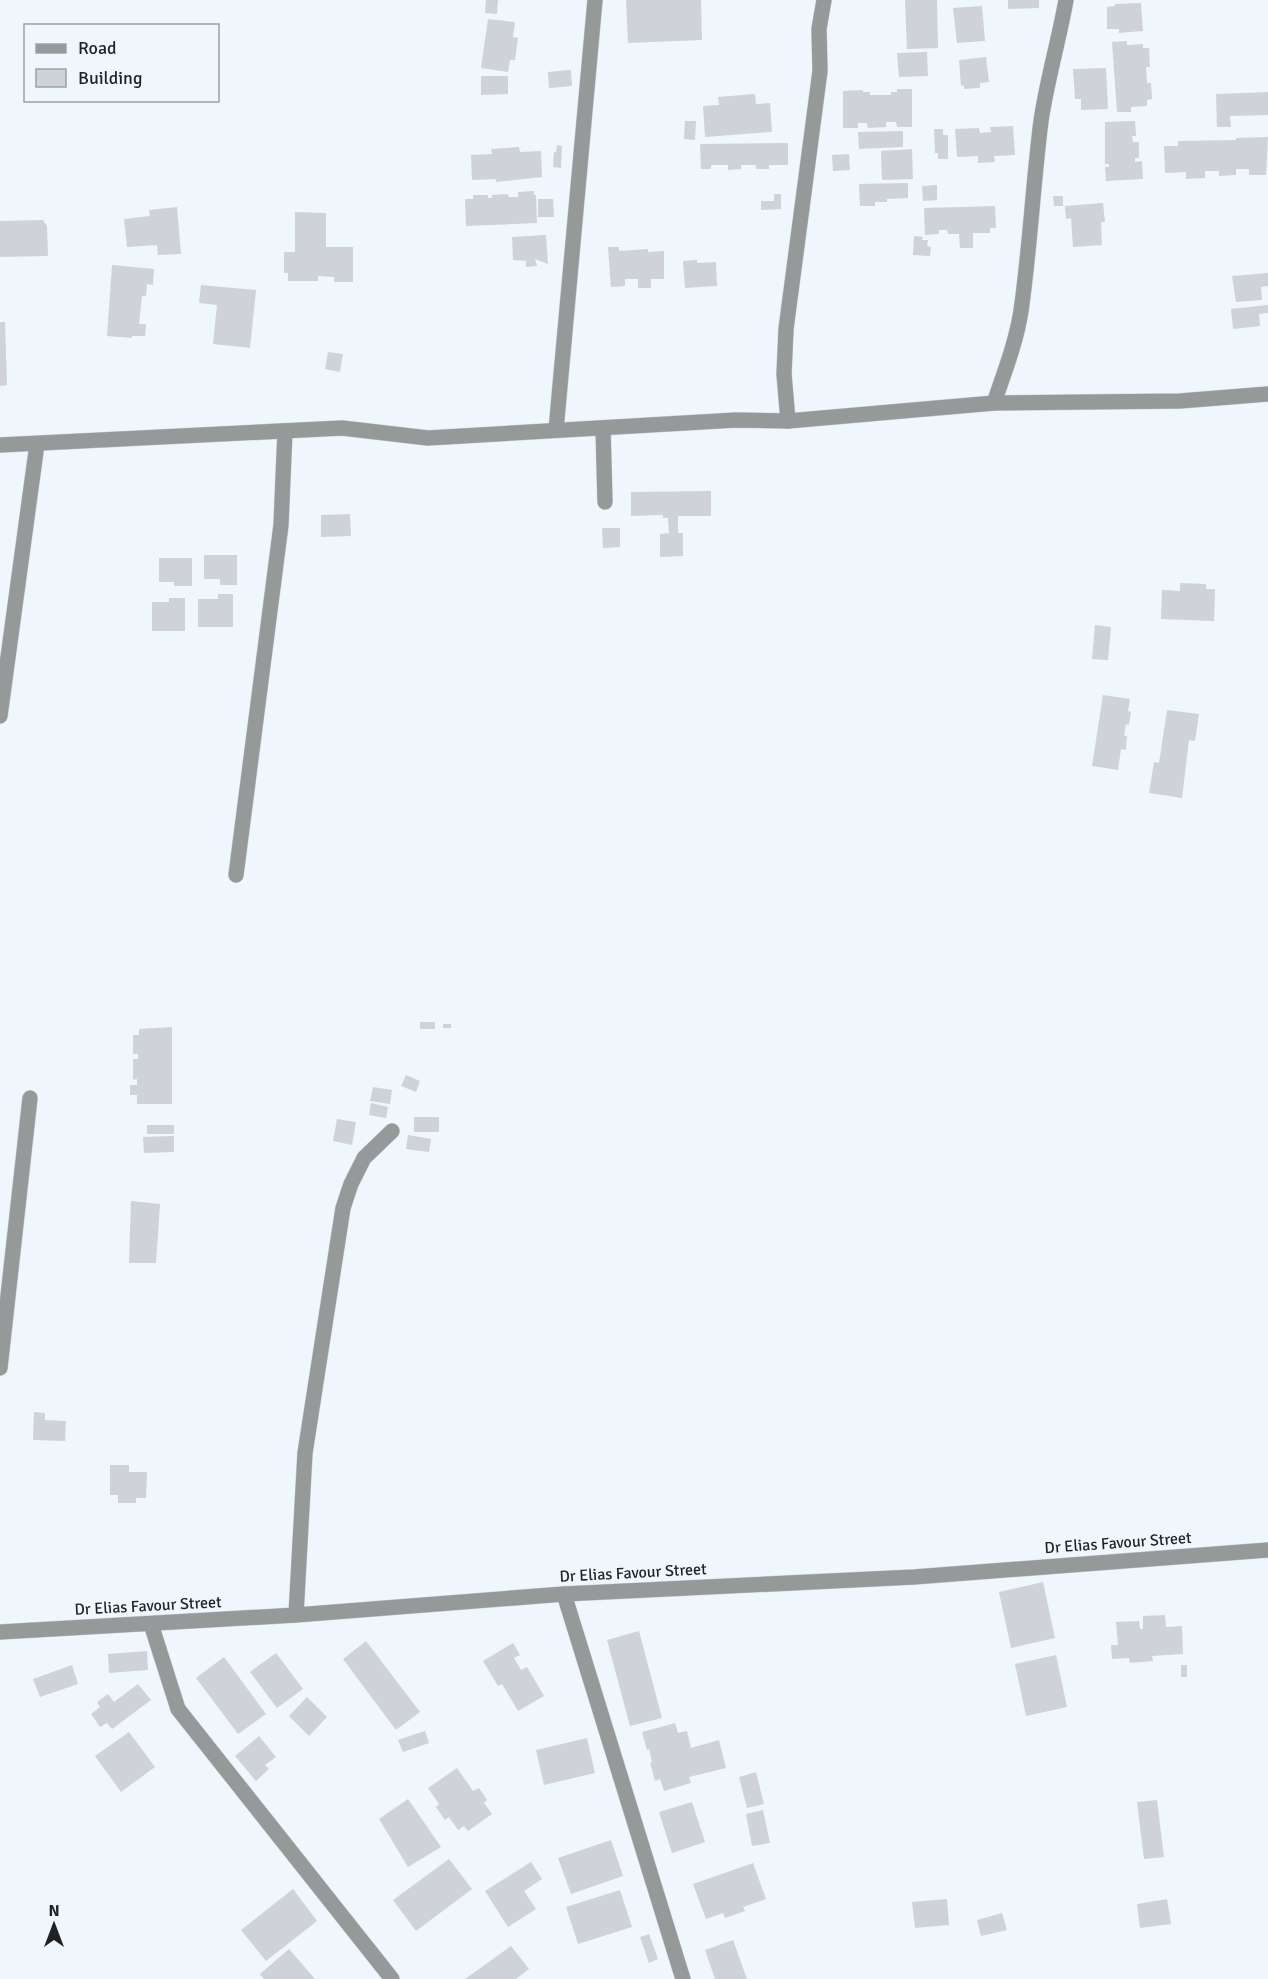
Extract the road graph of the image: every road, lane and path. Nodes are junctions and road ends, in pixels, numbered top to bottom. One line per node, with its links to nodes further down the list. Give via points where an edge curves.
1 (596, 0): 8 (street)
2 (824, 0): 6 (street, via 819,29 820,71 786,329)
3 (1066, 0): 5 (street, via 1042,116 1021,312)
4 (1268, 394): 5 (street, via 1180,401)
5 (994, 403): 6 (street)
6 (788, 421): 7 (street)
7 (603, 428): 8 (street); 12 (street)
8 (556, 430): 9 (street, via 428,438 342,428)
9 (285, 431): 10 (street); 14 (street, via 281,525)
10 (37, 444): 11 (street); 13 (street)
11 (0, 446)
12 (605, 502)
13 (0, 716)
14 (236, 875)
15 (30, 1098): 17 (street)
16 (392, 1131): 20 (street, via 364,1158 343,1208 305,1453)
17 (0, 1368)
18 (1268, 1550): 19 (street, Dr Elias Favour Street, via 914,1577)
19 (564, 1593): 20 (street, Dr Elias Favour Street); 24 (street)
20 (296, 1615): 21 (street, Dr Elias Favour Street)
21 (152, 1624): 22 (street, Dr Elias Favour Street); 23 (street, via 178,1709)
22 (0, 1632)
23 (392, 1979)
24 (683, 1979)

